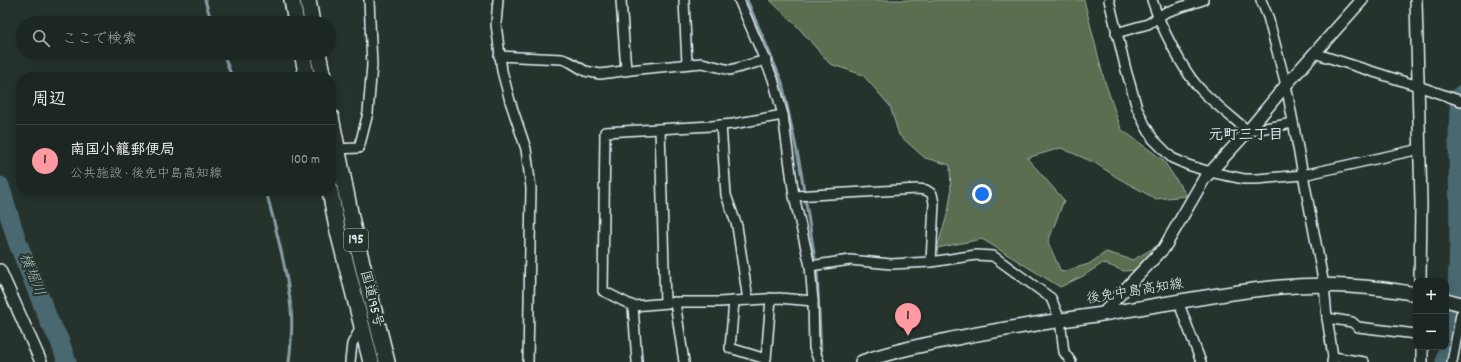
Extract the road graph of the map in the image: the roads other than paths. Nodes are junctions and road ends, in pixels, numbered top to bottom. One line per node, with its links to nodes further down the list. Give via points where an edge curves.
1 (292, 0): 14 (highway)
2 (308, 0): 15 (highway)
3 (369, 0): 35 (street, via 372,65 368,113 359,148)
4 (498, 0): 19 (street, via 496,24)
5 (621, 0): 24 (street)
6 (684, 0): 23 (street)
7 (739, 0): 22 (street)
8 (1109, 0): 17 (street)
9 (1152, 0): 16 (street)
10 (1203, 0): 16 (street, via 1166,12)
11 (1261, 0): 27 (street)
12 (1362, 0): 18 (street)
13 (1416, 0): 28 (street)
14 (295, 16)
15 (311, 16)
16 (1157, 18): 17 (street, via 1148,24); 34 (street, via 1184,67 1201,90)
17 (1116, 33): 38 (street, via 1137,108 1153,139 1172,158)
18 (1314, 53): 27 (street); 28 (street)
19 (499, 56): 24 (street, via 562,59 594,74); 68 (street, via 510,102 526,149 531,188)
20 (303, 60): 25 (highway)
21 (319, 60): 26 (highway)
22 (766, 60): 23 (street, via 730,70 706,63); 30 (street)
23 (687, 64): 24 (street)
24 (626, 70)
25 (306, 72)
26 (322, 72)
27 (1286, 85): 31 (street); 34 (street)
28 (1418, 86): 29 (street); 36 (street)
29 (1458, 100)
30 (783, 115): 32 (street); 41 (street)
31 (1293, 123): 34 (street); 39 (street)
32 (720, 125): 33 (street); 49 (street, via 726,195 737,226)
33 (660, 129): 54 (street); 56 (street, via 605,132 603,290)
34 (1248, 131): 38 (street)
35 (336, 149)
36 (1420, 150): 39 (street); 45 (street)
37 (336, 157): 67 (highway, 国道195号 / 195)
38 (1210, 172): 39 (street, via 1244,179); 57 (street, via 1194,194 1164,248)
39 (1303, 175): 46 (street)
40 (331, 196): 60 (highway, 国道195号 / 195)
41 (798, 196): 42 (street, via 917,188 926,190 932,194 934,203); 43 (street)
42 (931, 262): 43 (street, via 891,264 850,260); 59 (street, via 976,254 993,256 1051,298)
43 (810, 266): 51 (street)
44 (0, 270): 64 (street)
45 (1420, 278)
46 (1324, 285): 47 (main road, 後免中島高知線); 53 (main road, 後免中島高知線, via 1282,286); 58 (street)
47 (1413, 293)
48 (771, 298): 49 (street); 50 (street, via 766,359 730,348); 51 (street)
49 (748, 300): 50 (street)
50 (734, 301): 52 (street)
51 (813, 301): 71 (street, via 814,348)
52 (675, 302): 54 (street); 70 (street)
53 (1178, 302): 57 (main road, 後免中島高知線); 74 (street)
54 (665, 303): 56 (street)
55 (1456, 305): 77 (street)
56 (633, 306): 69 (street)
57 (1103, 314): 59 (main road, 後免中島高知線)
58 (1327, 318): 61 (street, via 1352,322 1358,327); 63 (street)
59 (1060, 320): 72 (main road, 後免中島高知線, via 922,345); 73 (street, via 1064,352)
60 (361, 327): 65 (street, via 352,344); 66 (highway, 国道195号 / 195)
61 (1413, 334)
62 (1422, 350): 76 (street)
63 (1333, 360): 75 (street)
64 (41, 362)
65 (350, 362)
66 (371, 362)
67 (387, 362)
68 (528, 362)
69 (637, 362)
70 (684, 362)
71 (819, 362)
72 (862, 362)
73 (1071, 362)
74 (1201, 362)
75 (1364, 362)
76 (1422, 362)
77 (1452, 362)

